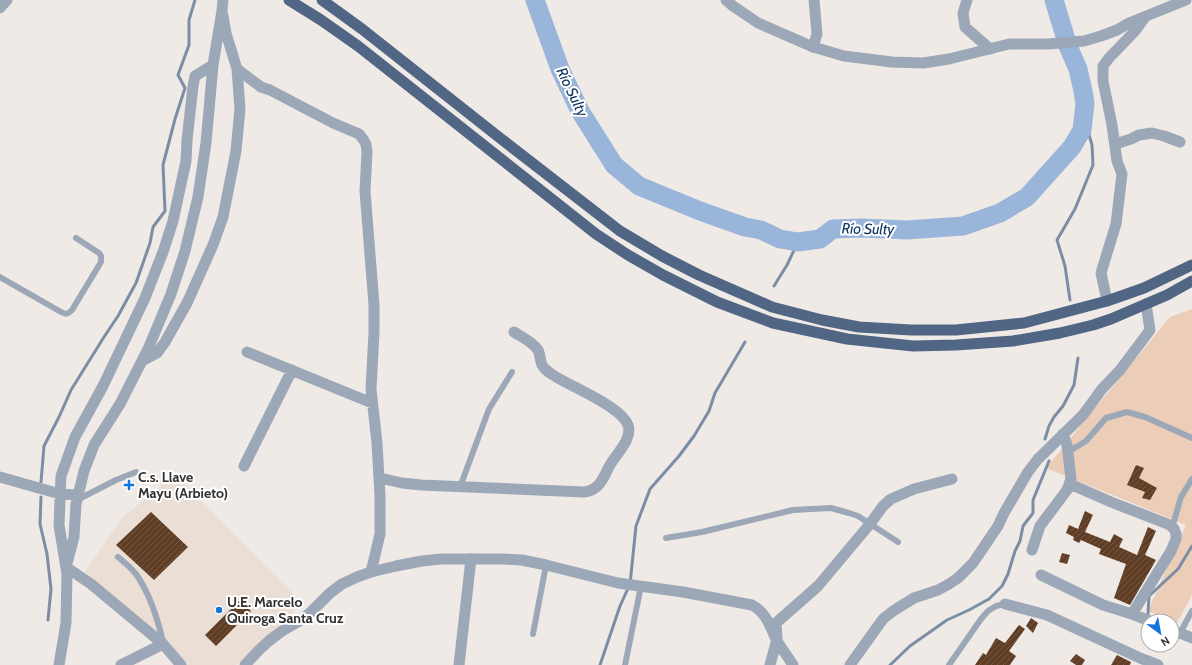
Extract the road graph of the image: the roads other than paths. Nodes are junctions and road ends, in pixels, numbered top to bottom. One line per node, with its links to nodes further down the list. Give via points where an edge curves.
1 (8, 0): 9 (street)
2 (289, 0): 22 (highway, via 358,46 596,234 663,275 717,302 773,323 847,339 913,346 956,345 1013,341 1060,333 1111,319)
3 (322, 0): 21 (highway, via 620,231 699,275 772,307 859,327 956,330 1024,323)
4 (726, 0): 11 (street, via 758,23)
5 (814, 0): 11 (street, via 817,34)
6 (967, 0): 12 (street, via 963,13 965,27)
7 (1186, 0): 10 (street)
8 (222, 5): 13 (street); 14 (street, via 226,33)
9 (0, 8)
10 (1145, 17): 12 (street, via 1084,41 1009,44); 16 (street, via 1103,66 1103,82)
11 (813, 47): 12 (street, via 844,56 923,63)
12 (990, 49)
13 (213, 65): 25 (street, via 198,197 171,294); 40 (street, via 195,76 186,161 173,221 163,252 146,298 75,437 61,476)
14 (237, 69): 25 (street, via 240,123 223,217 187,303 157,353); 28 (street, via 261,88 270,90 359,134 366,144 365,191 374,305)
15 (1180, 142): 16 (street, via 1152,133)
16 (1115, 144): 21 (street, via 1122,174 1116,224 1101,273)
17 (76, 238): 19 (lane, via 99,253 101,262 68,314)
18 (1192, 265): 21 (highway, via 1144,288)
19 (0, 277)
20 (1192, 281): 22 (highway, via 1167,296)
21 (1107, 301)
22 (1146, 304): 29 (street, via 1150,330 1083,415)
23 (514, 332): 39 (street, via 533,345 545,369 605,403 622,416 628,425 629,437 599,485 591,491)
24 (247, 352): 26 (street)
25 (142, 361): 41 (street, via 120,404 94,445)
26 (292, 370): 28 (street); 32 (street)
27 (512, 372): 39 (lane, via 489,409)
28 (372, 403): 35 (street)
29 (1063, 434): 31 (street); 72 (street, via 1028,472 998,526 973,563 949,584 914,598 883,619)
30 (1192, 438): 31 (lane, via 1146,417 1127,412 1106,418 1086,441)
31 (1068, 452): 38 (street)
32 (244, 466)
33 (136, 472): 41 (lane)
34 (0, 477): 40 (street)
35 (380, 478): 39 (street, via 402,483); 51 (street, via 380,534)
36 (952, 479): 42 (street, via 914,489 891,499)
37 (1192, 479): 43 (lane, via 1181,497)
38 (1070, 484): 43 (street); 46 (street, via 1040,526)
39 (460, 487)
40 (60, 494): 41 (street); 50 (street, via 59,525)
41 (78, 497): 50 (street, via 74,537)
42 (870, 524): 44 (lane, via 858,516 831,508 792,510); 45 (lane); 62 (street, via 818,586 776,623)
43 (1172, 528): 56 (street, via 1176,539 1171,551)
44 (666, 538)
45 (898, 542)
46 (1032, 550)
47 (118, 557): 63 (lane, via 138,576 150,599)
48 (471, 559): 49 (street, via 522,560); 51 (street, via 422,561); 68 (street)
49 (546, 565): 53 (street, via 618,583); 60 (lane)
50 (66, 566): 63 (street); 64 (street, via 66,623)
51 (371, 572): 67 (street, via 342,584 311,612 264,645)
52 (1041, 575): 56 (street, via 1103,605)
53 (641, 586): 62 (street, via 752,605 763,613); 69 (lane)
54 (1004, 604): 73 (lane, via 988,611); 74 (street, via 1047,615)
55 (1192, 610): 58 (lane)
56 (1132, 614): 57 (street)
57 (1140, 617)
58 (1180, 626)
59 (1180, 633): 61 (street)
60 (533, 634)
61 (1192, 638)
62 (777, 639): 70 (street); 71 (street)
63 (163, 644): 65 (street); 66 (street)
64 (59, 665)
65 (121, 665)
66 (181, 665)
67 (245, 665)
68 (459, 665)
69 (625, 665)
70 (770, 665)
71 (793, 665)
72 (850, 665)
73 (949, 665)
74 (1158, 665)

